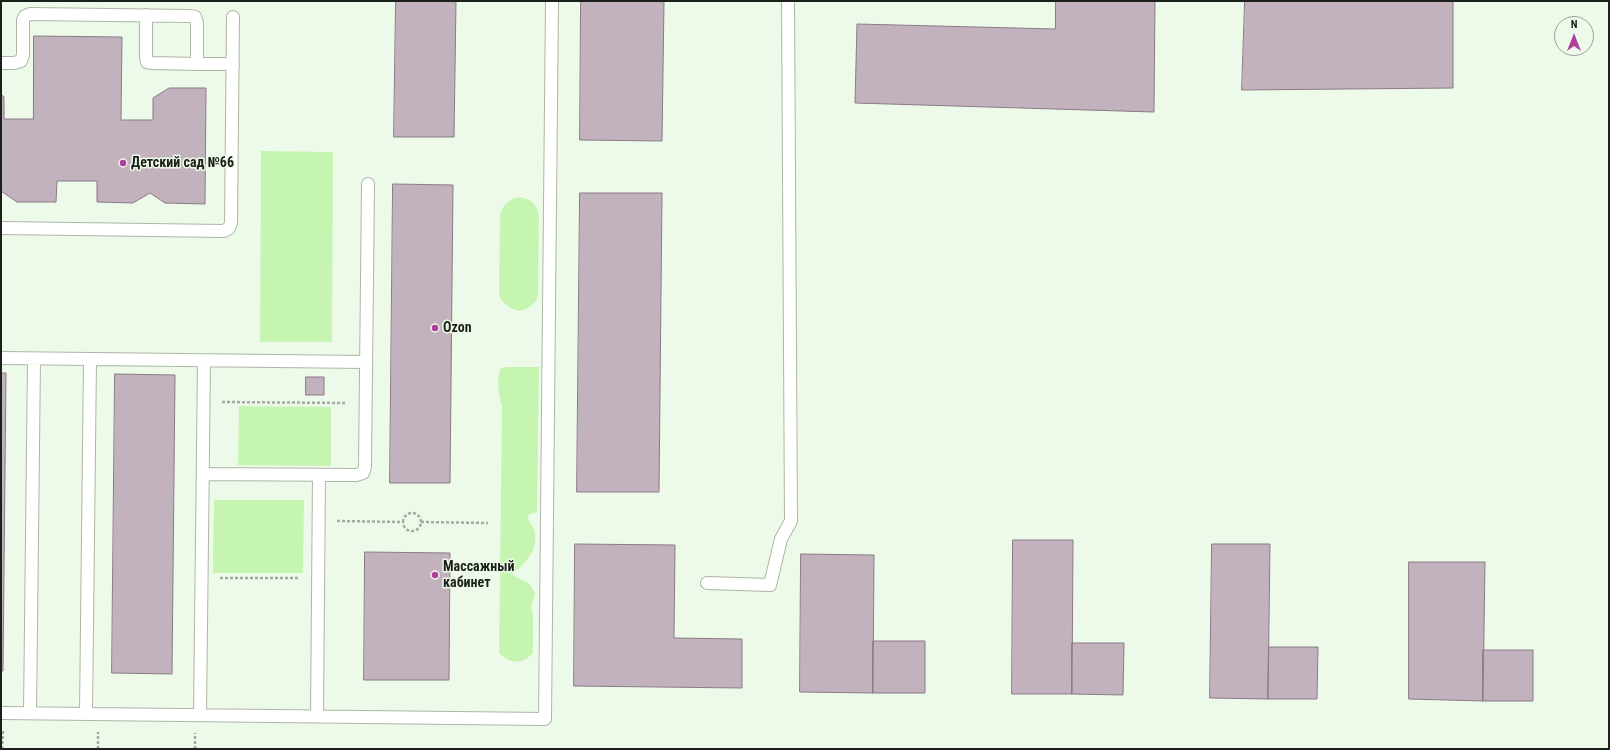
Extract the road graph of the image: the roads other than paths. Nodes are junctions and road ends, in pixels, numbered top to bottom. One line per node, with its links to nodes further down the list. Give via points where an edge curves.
1 (552, 1): 22 (lane, via 545,719)
2 (788, 1): 17 (lane, via 791,521 781,539 770,585)
3 (146, 15): 5 (lane, via 30,14 23,20 23,55 20,61); 6 (lane, via 195,17); 6 (lane, via 147,62)
4 (233, 17): 7 (lane)
5 (1, 63)
6 (197, 64): 7 (lane)
7 (233, 64): 9 (lane, via 229,228)
8 (368, 184): 14 (lane)
9 (1, 228)
10 (1, 358): 11 (lane)
11 (34, 359): 12 (lane); 19 (lane)
12 (90, 359): 13 (lane); 20 (lane)
13 (204, 361): 14 (lane); 15 (lane)
14 (366, 362): 16 (lane, via 363,473)
15 (203, 474): 16 (lane); 21 (lane)
16 (320, 475): 22 (lane)
17 (707, 583)
18 (1, 713): 19 (lane)
19 (30, 713): 20 (lane)
20 (86, 714): 21 (lane)
21 (200, 715): 22 (lane)
22 (317, 716)

